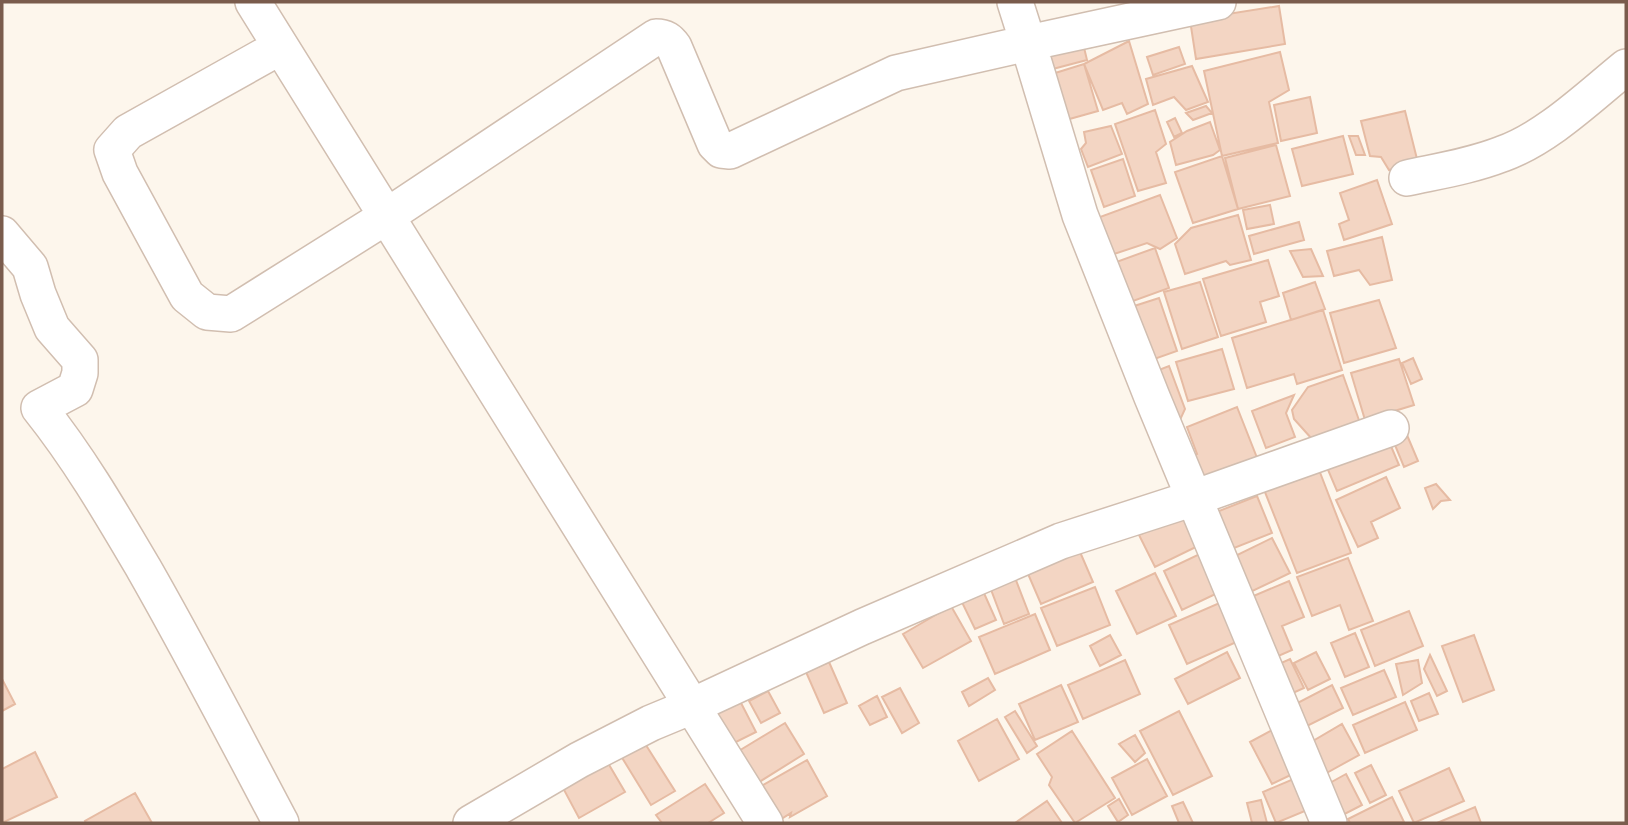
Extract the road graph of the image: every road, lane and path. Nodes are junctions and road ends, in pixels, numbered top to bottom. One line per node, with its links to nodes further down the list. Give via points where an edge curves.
1 (253, 2): 5 (street)
2 (1015, 2): 4 (street)
3 (1208, 3): 4 (street)
4 (1028, 43): 8 (street, via 896,73 730,151 715,144 674,47 656,37); 11 (street, via 1080,215)
5 (280, 47): 8 (street); 8 (street, via 128,132 112,150 187,296 207,312 230,314)
6 (1626, 67): 7 (street, via 1535,138 1504,154)
7 (1407, 178)
8 (387, 216): 12 (street)
9 (2, 234): 13 (street, via 30,267 52,328 80,360 75,389 39,408 102,496)
10 (1391, 428): 11 (street)
11 (1194, 498): 12 (street, via 1060,541); 16 (street)
12 (692, 706): 14 (street, via 579,760); 15 (street)
13 (281, 823)
14 (471, 823)
15 (765, 823)
16 (1329, 823)

